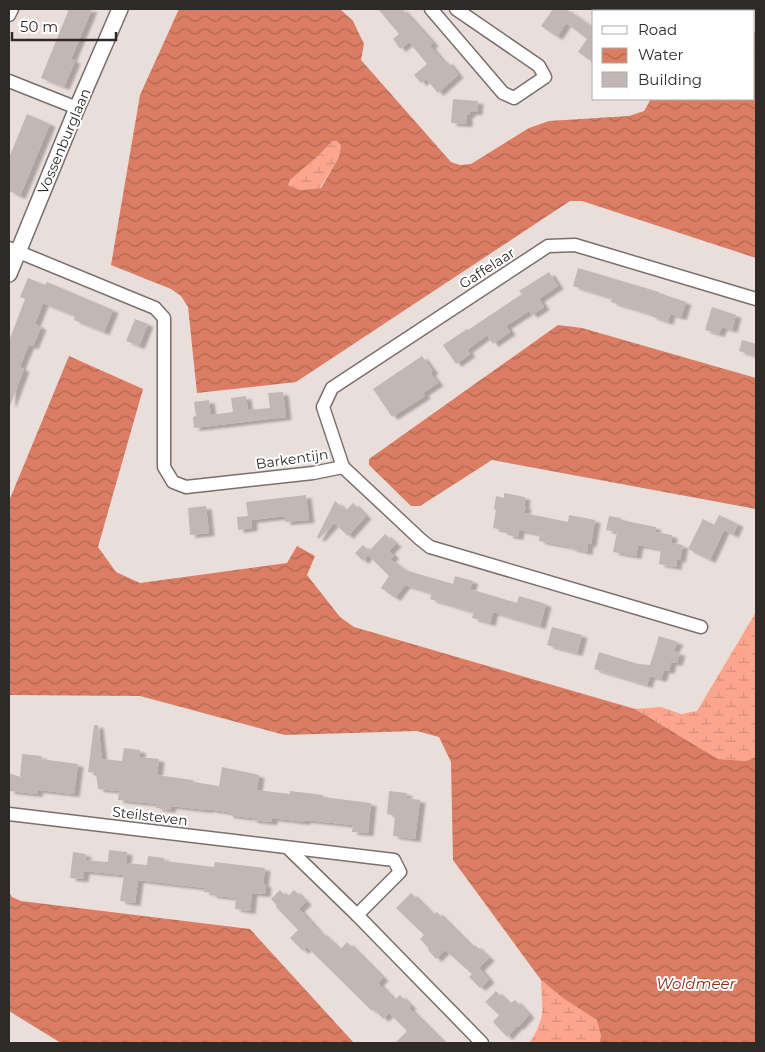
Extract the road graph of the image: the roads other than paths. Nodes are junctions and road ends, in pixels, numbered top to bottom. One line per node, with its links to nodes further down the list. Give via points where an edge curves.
1 (12, 9): 5 (street)
2 (120, 9): 7 (street, Vossenburglaan)
3 (431, 9): 4 (street, via 503,93 514,98 545,77 539,66)
4 (456, 9)
5 (9, 16)
6 (9, 81): 7 (street)
7 (77, 108): 8 (street, Vossenburglaan)
8 (13, 250): 9 (street, Vossenburglaan); 11 (street, Barkentijn, via 155,308 164,318 164,467 173,482 186,487)
9 (9, 274)
10 (756, 299): 11 (street, Gaffelaar, via 574,245 548,246 332,388 323,407)
11 (343, 467): 12 (street, Barkentijn, via 430,547)
12 (701, 626)
13 (9, 814): 14 (street, Steilsteven)
14 (288, 848): 15 (street); 15 (street, Steilsteven, via 394,860 400,872)
15 (357, 916): 16 (street)
16 (482, 1043)

